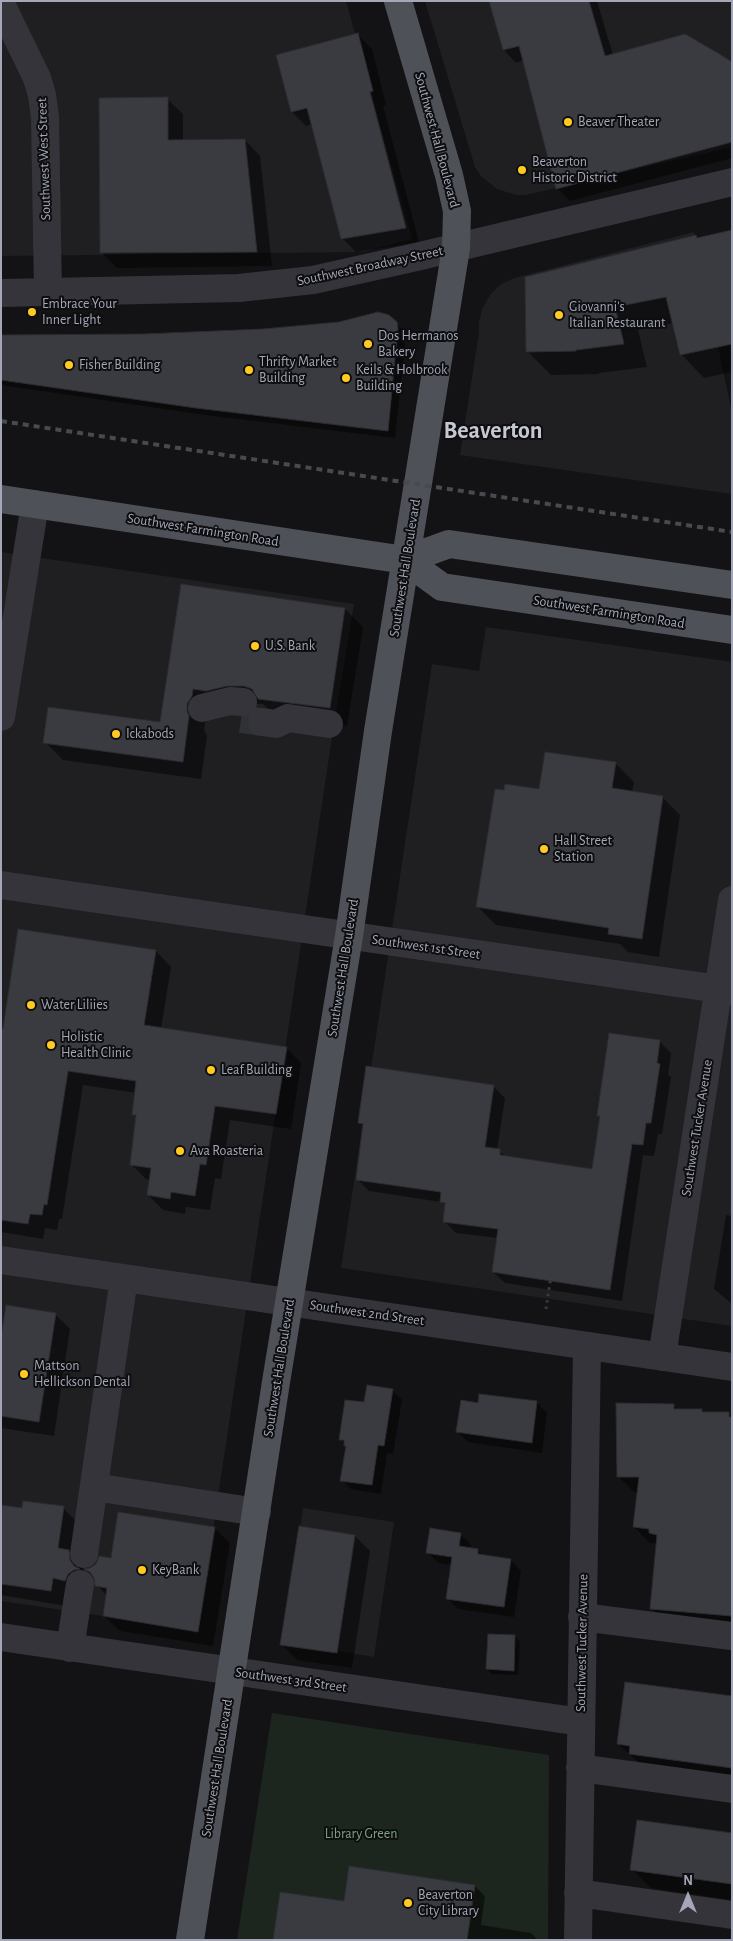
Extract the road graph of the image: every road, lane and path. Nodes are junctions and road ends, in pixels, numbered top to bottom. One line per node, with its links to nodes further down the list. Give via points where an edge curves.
1 (398, 1): 4 (main road, Southwest Hall Boulevard, via 449,175 457,210)
2 (1, 4): 5 (street, Southwest West Street, via 42,95)
3 (732, 182): 4 (street, Southwest Broadway Street)
4 (456, 248): 5 (street, Southwest Broadway Street, via 330,277 284,284); 9 (main road, Southwest Hall Boulevard)
5 (48, 292): 6 (street, Southwest Broadway Street)
6 (1, 293)
7 (1, 499): 8 (main road, Southwest Farmington Road)
8 (35, 504): 9 (main road, Southwest Farmington Road); 13 (street)
9 (405, 560): 10 (main road, Southwest Farmington Road, via 449,544); 11 (main road, Southwest Farmington Road, via 442,587); 17 (main road, Southwest Hall Boulevard)
10 (732, 585)
11 (732, 630)
12 (202, 708): 14 (street, via 230,701 258,713)
13 (1, 716)
14 (329, 724)
15 (1, 885): 17 (street, Southwest 1st Street)
16 (732, 900): 18 (street, Southwest Tucker Avenue)
17 (349, 936): 18 (street, Southwest 1st Street); 28 (main road, Southwest Hall Boulevard)
18 (725, 990): 31 (street, Southwest Tucker Avenue)
19 (562, 1202): 21 (path)
20 (542, 1224): 21 (path)
21 (558, 1226): 22 (path); 25 (path)
22 (575, 1228)
23 (1, 1260): 27 (street, Southwest 2nd Street)
24 (536, 1263): 25 (path)
25 (552, 1266): 26 (path); 29 (path)
26 (569, 1268)
27 (124, 1278): 28 (street, Southwest 2nd Street); 33 (street)
28 (289, 1302): 29 (street, Southwest 2nd Street); 34 (main road, Southwest Hall Boulevard)
29 (541, 1339): 30 (street, Southwest 2nd Street)
30 (587, 1346): 31 (street, Southwest 2nd Street); 37 (street, Southwest Tucker Avenue)
31 (662, 1357): 32 (street, Southwest 2nd Street)
32 (732, 1367)
33 (94, 1487): 34 (street); 35 (street)
34 (257, 1512): 41 (main road, Southwest Hall Boulevard)
35 (84, 1554)
36 (80, 1584): 40 (street)
37 (582, 1617): 38 (street); 42 (street, Southwest Tucker Avenue)
38 (732, 1636)
39 (1, 1637): 40 (street, Southwest 3rd Street)
40 (70, 1648): 41 (street, Southwest 3rd Street)
41 (232, 1672): 42 (street, Southwest 3rd Street); 47 (main road, Southwest Hall Boulevard)
42 (581, 1722): 43 (street, Southwest Tucker Avenue)
43 (580, 1768): 44 (street); 45 (street, Southwest Tucker Avenue)
44 (732, 1789)
45 (578, 1893): 46 (street); 48 (street, Southwest Tucker Avenue)
46 (732, 1915)
47 (190, 1940)
48 (578, 1940)

